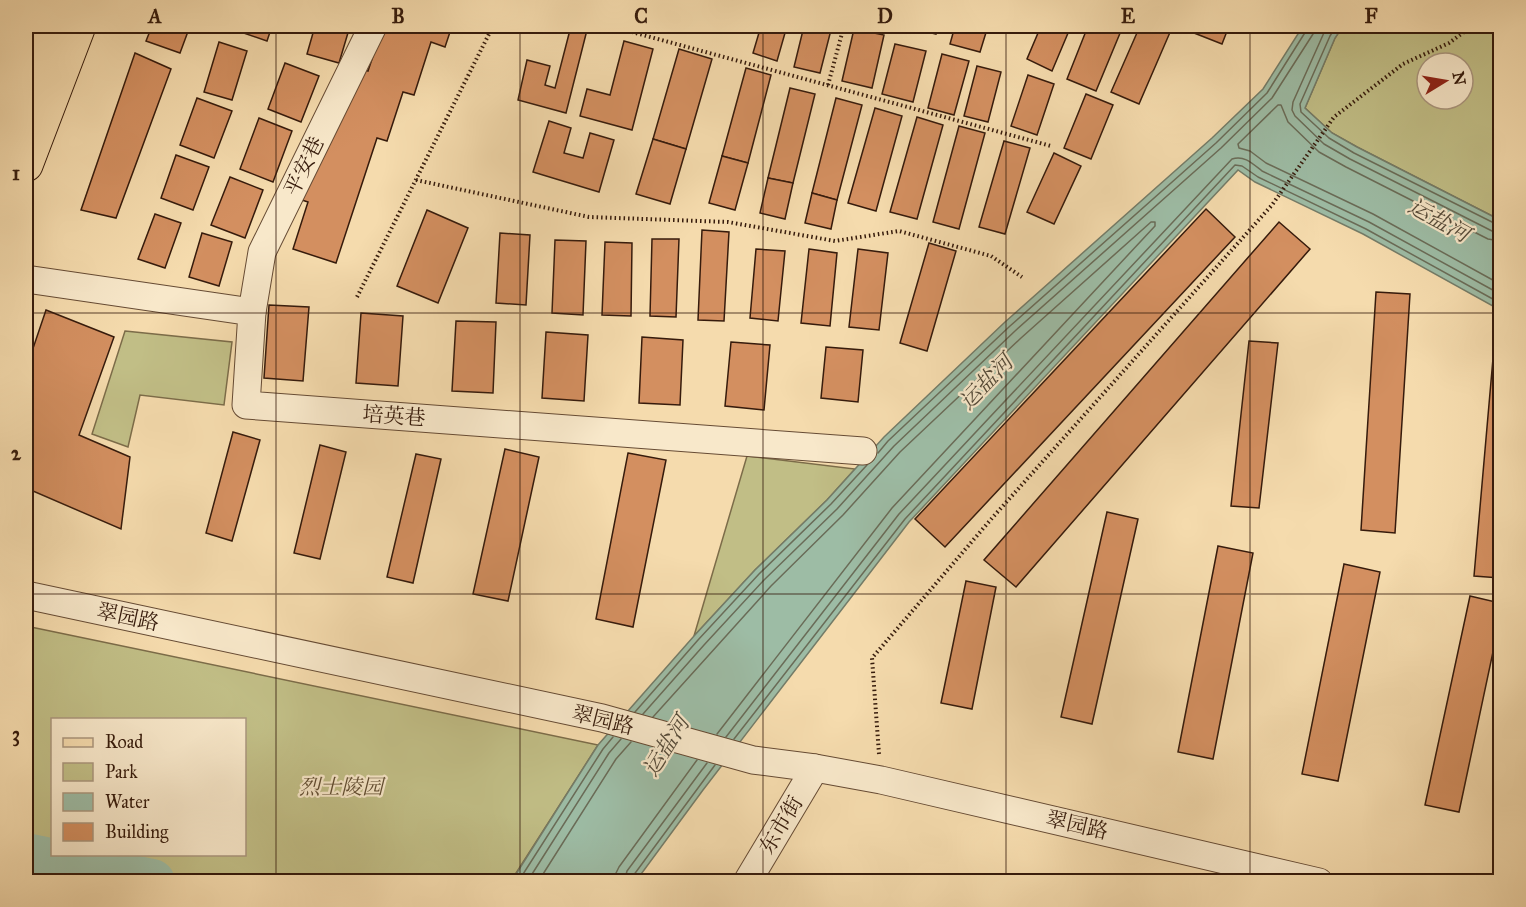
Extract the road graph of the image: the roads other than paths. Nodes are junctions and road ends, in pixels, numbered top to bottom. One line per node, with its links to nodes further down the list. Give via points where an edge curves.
1 (52, 26): 4 (main road)
2 (80, 26): 5 (main road)
3 (373, 26): 7 (street, 平安巷, via 262,252)
4 (26, 99)
5 (26, 165)
6 (26, 279): 7 (street)
7 (252, 312): 8 (street, 培英巷, via 246,405)
8 (863, 451)
9 (26, 595): 10 (street, 翠园路, via 602,718 753,760)
10 (815, 768): 11 (street, 东市街); 12 (street, 翠园路)
11 (747, 882)
12 (1319, 882)

